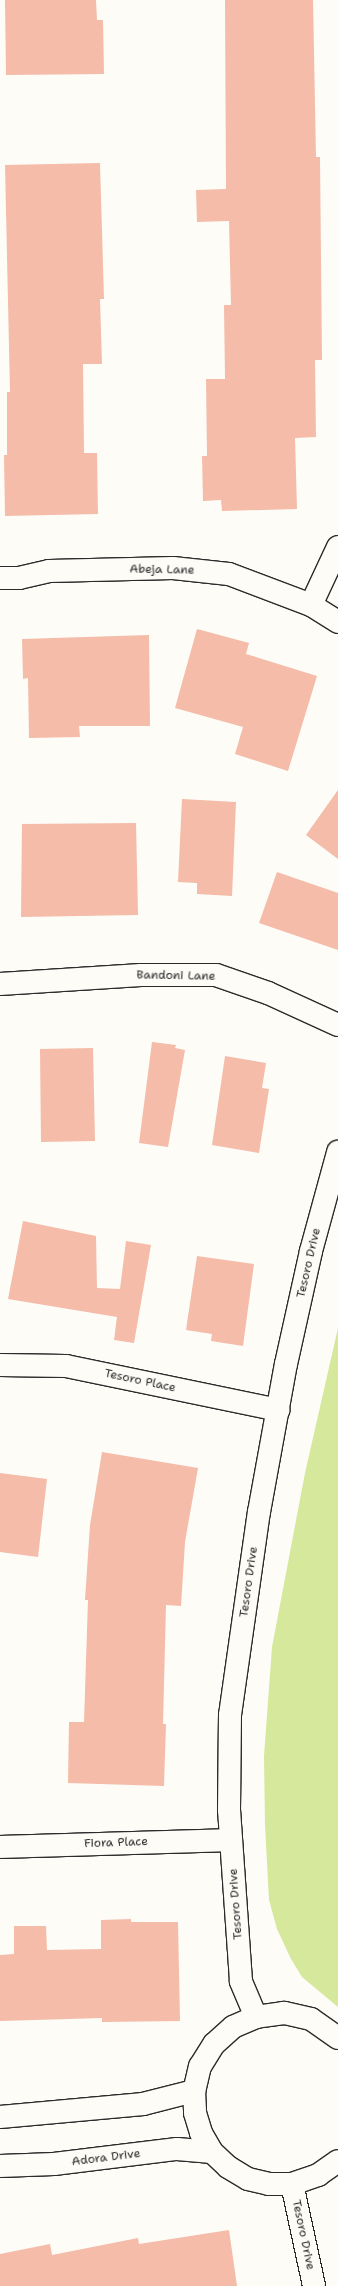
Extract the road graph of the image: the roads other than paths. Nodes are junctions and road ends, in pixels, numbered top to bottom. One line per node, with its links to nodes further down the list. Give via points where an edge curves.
1 (338, 547): 3 (street)
2 (0, 578): 3 (street, Abeja Lane, via 19,578 49,571 173,568 229,574)
3 (311, 605): 4 (street, Abeja Lane)
4 (338, 622)
5 (2, 984): 6 (street, Bandoni Lane, via 141,975 216,975 268,993)
6 (338, 1025)
7 (338, 1152): 9 (street, Tesoro Drive, via 311,1251)
8 (0, 1365): 9 (street, Tesoro Place, via 66,1366)
9 (278, 1410): 10 (street, Tesoro Drive, via 259,1512 230,1715)
10 (231, 1840): 11 (street, Fiora Place); 12 (street, Tesoro Drive, via 241,1981)
11 (0, 1847)
12 (256, 2016): 13 (street, via 284,2013 311,2019); 14 (street, via 233,2027 214,2044 200,2066)
13 (338, 2038)
14 (194, 2091): 15 (street, via 143,2104); 16 (street, via 195,2113 201,2134)
15 (0, 2117)
16 (212, 2152): 18 (street, Adora Drive, via 177,2149 54,2164); 19 (street, via 228,2167 248,2179 269,2184)
17 (338, 2160): 19 (street, via 318,2176)
18 (0, 2166)
19 (292, 2184): 20 (street, Tesoro Drive)
20 (314, 2286)

